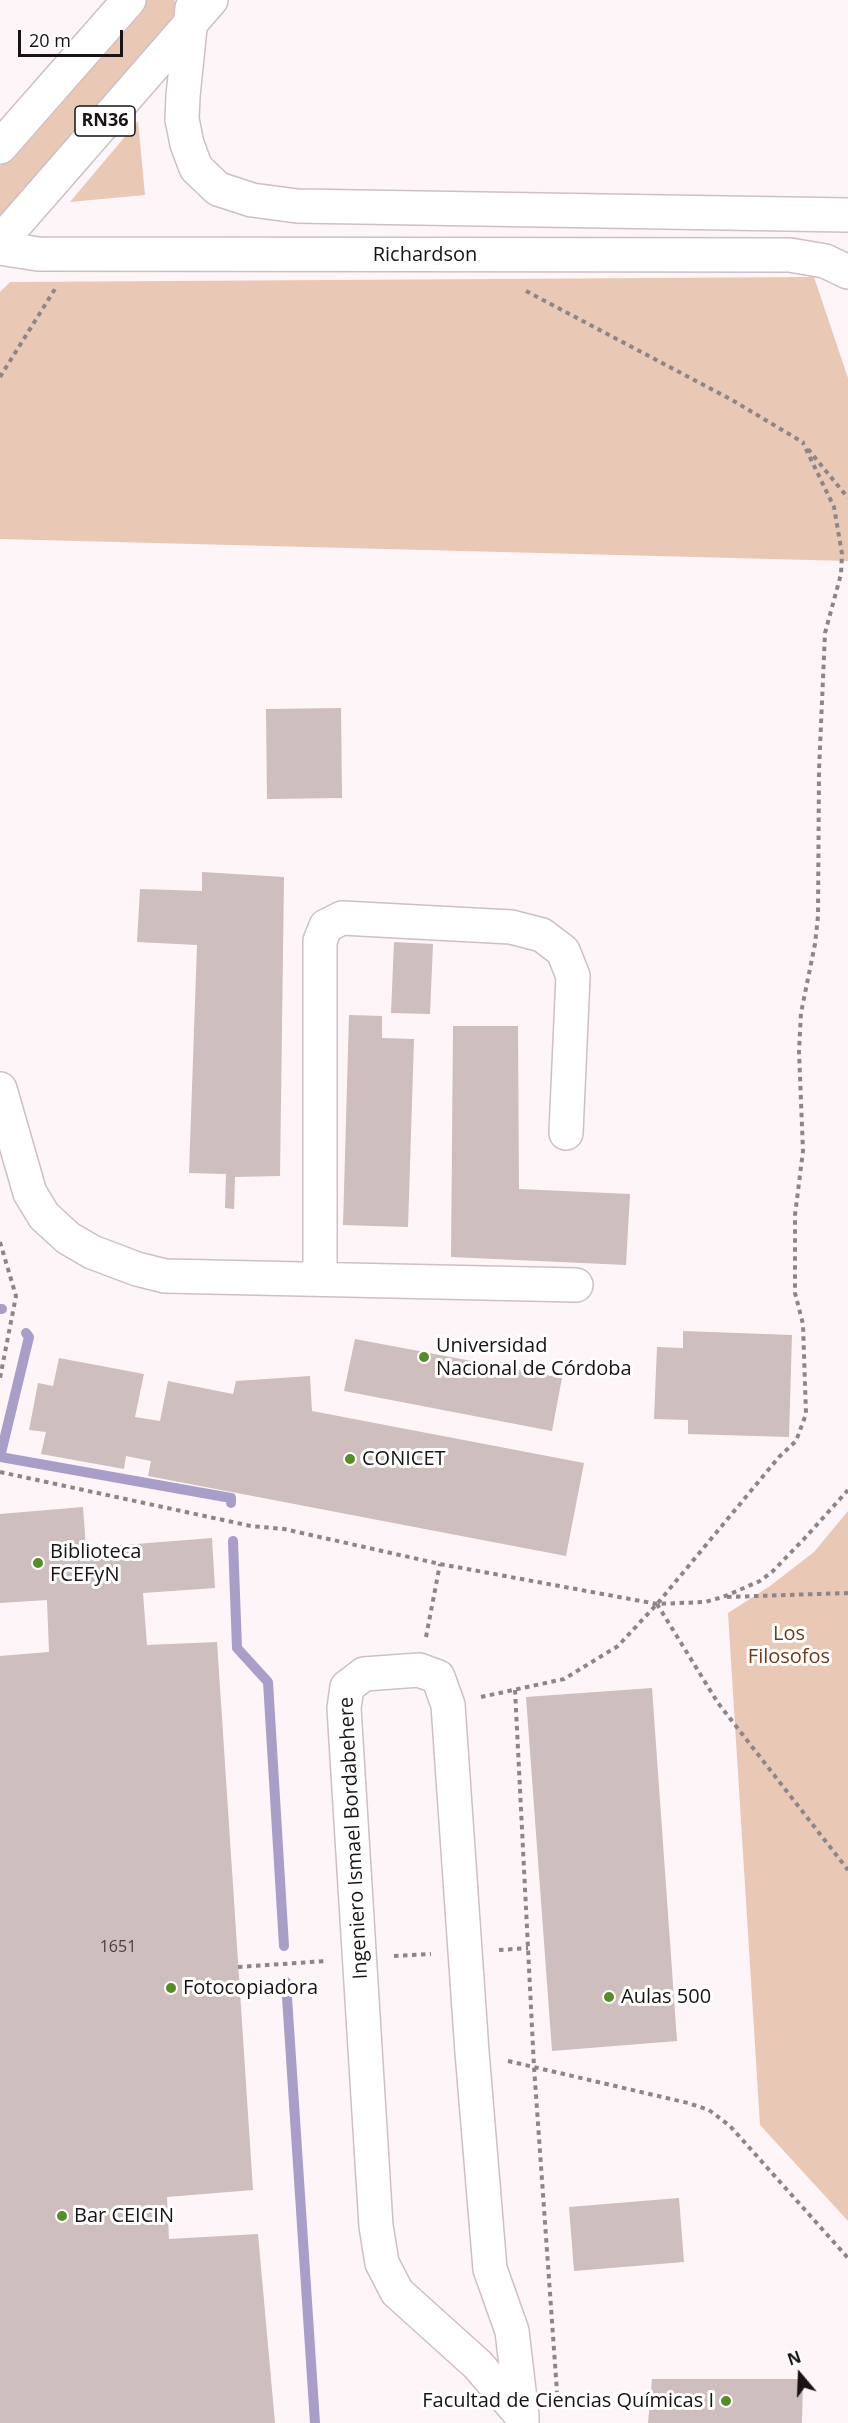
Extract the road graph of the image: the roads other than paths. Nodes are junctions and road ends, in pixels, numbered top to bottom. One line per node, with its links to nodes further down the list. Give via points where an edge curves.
1 (129, 0): 3 (street)
2 (199, 7): 4 (street, via 182,119 187,144 196,168 218,189 252,200 309,206); 5 (street, RN36)
3 (0, 147)
4 (848, 215)
5 (0, 242)
6 (0, 248): 7 (street, Richardson, via 49,255 790,255 825,261)
7 (848, 272)
8 (0, 1089): 10 (street, via 30,1193 44,1216 68,1238 114,1261 165,1276)
9 (566, 1133): 10 (street, via 573,975 563,951 542,935 511,927 342,918 326,926 320,940)
10 (320, 1279): 11 (street)
11 (576, 1285)
12 (522, 2420): 12 (street, Ingeniero Ismael Bordabehere, via 478,2365 397,2292 382,2263 376,2226 344,1708 347,1687 364,1674 419,1670 438,1677 448,1705 490,2269 512,2331)

